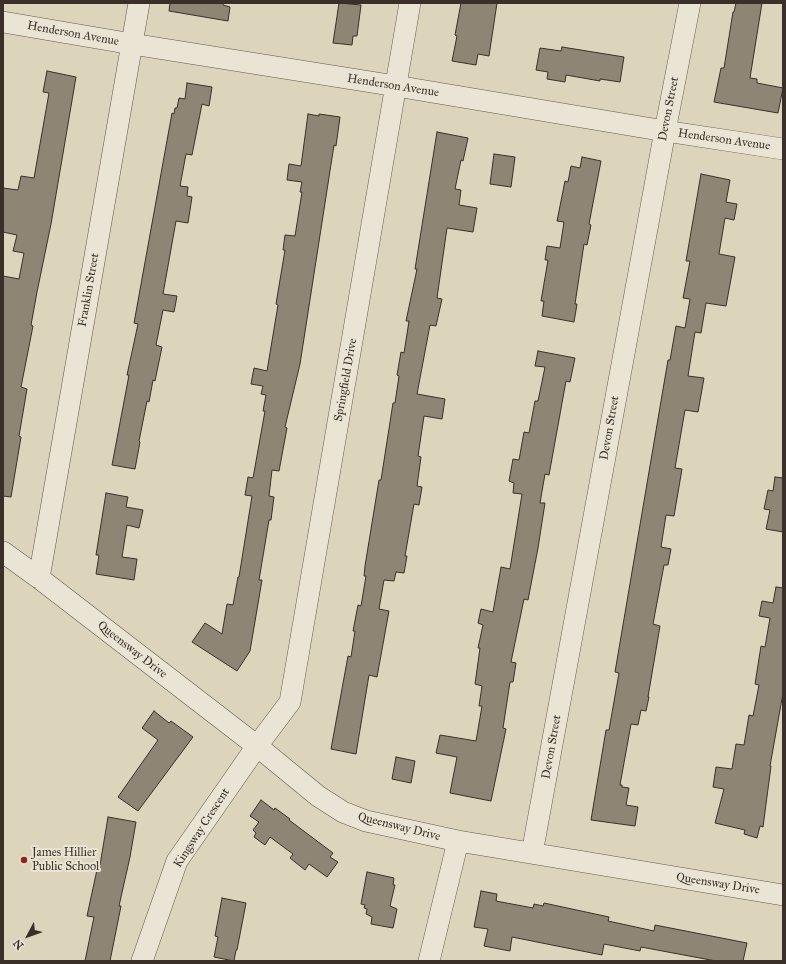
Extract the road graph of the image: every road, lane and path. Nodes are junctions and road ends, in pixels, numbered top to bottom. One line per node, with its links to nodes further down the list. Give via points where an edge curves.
1 (139, 3): 5 (street, Franklin Street)
2 (410, 3): 6 (street, Springfield Drive)
3 (690, 3): 7 (street, Devon Street)
4 (3, 22): 5 (street, Henderson Avenue)
5 (132, 44): 6 (street, Henderson Avenue); 10 (street, Franklin Street)
6 (396, 86): 7 (street, Henderson Avenue); 11 (street, Springfield Drive, via 290,702)
7 (664, 131): 8 (street, Henderson Avenue); 13 (street, Devon Street)
8 (783, 148)
9 (3, 552): 10 (street, Queensway Drive)
10 (39, 578): 11 (street, Queensway Drive)
11 (257, 746): 12 (street, Queensway Drive, via 318,796 343,812 366,821); 15 (street, Kingsway Crescent, via 177,861)
12 (458, 841): 13 (street, Queensway Drive); 16 (street)
13 (532, 853): 14 (street, Queensway Drive)
14 (783, 895)
15 (142, 961)
16 (429, 961)

